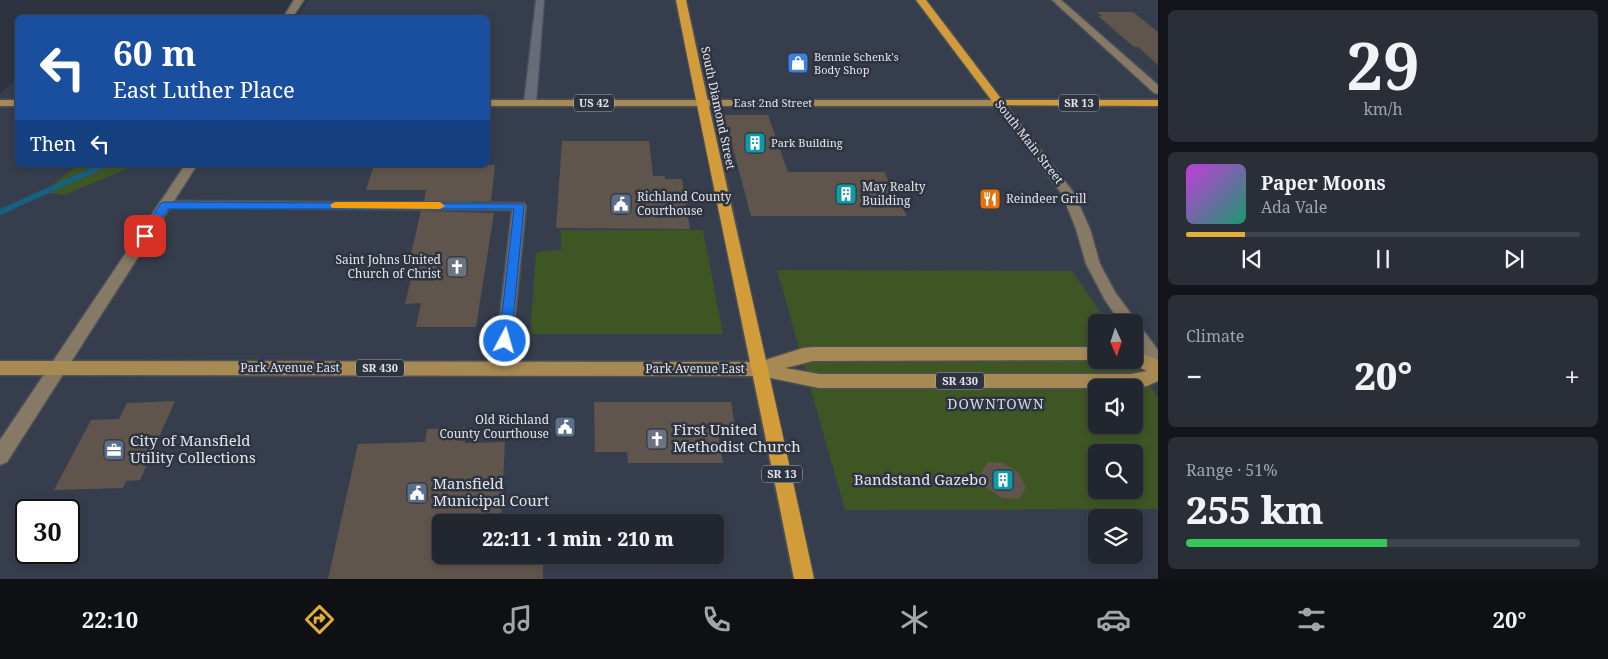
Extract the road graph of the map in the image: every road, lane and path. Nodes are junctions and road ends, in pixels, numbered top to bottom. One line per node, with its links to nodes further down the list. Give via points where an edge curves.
1 (299, 0): 6 (main road)
2 (540, 0): 11 (street)
3 (681, 0): 12 (highway, South Diamond Street / SR 13)
4 (921, 0): 13 (highway, South Main Street)
5 (1056, 0): 7 (main road)
6 (289, 15)
7 (1158, 91)
8 (0, 103): 9 (main road)
9 (15, 103)
10 (490, 103): 11 (main road, East 2nd Street / US 42)
11 (530, 103): 12 (main road, East 2nd Street / US 42)
12 (702, 103): 13 (main road, East 2nd Street / US 42); 26 (highway, South Diamond Street / SR 13)
13 (999, 103): 14 (highway, SR 13); 17 (main road, South Main Street, via 1065,188 1083,228 1093,264)
14 (1158, 103)
15 (190, 167): 16 (main road)
16 (165, 205): 23 (main road); 24 (street, via 519,206)
17 (1122, 314)
18 (1143, 342): 21 (main road)
19 (1088, 354): 26 (main road, Park Avenue East / SR 430, via 813,354)
20 (1143, 361): 25 (main road)
21 (1158, 363)
22 (0, 368): 23 (main road, Park Avenue East / SR 430)
23 (57, 368): 24 (main road, Park Avenue East / SR 430); 28 (main road)
24 (502, 368): 26 (main road, Park Avenue East / SR 430)
25 (1158, 368)
26 (761, 369): 27 (main road, Park Avenue East / SR 430, via 812,380 845,381 1131,381); 29 (highway, SR 13)
27 (1158, 373)
28 (0, 456)
29 (804, 579)

